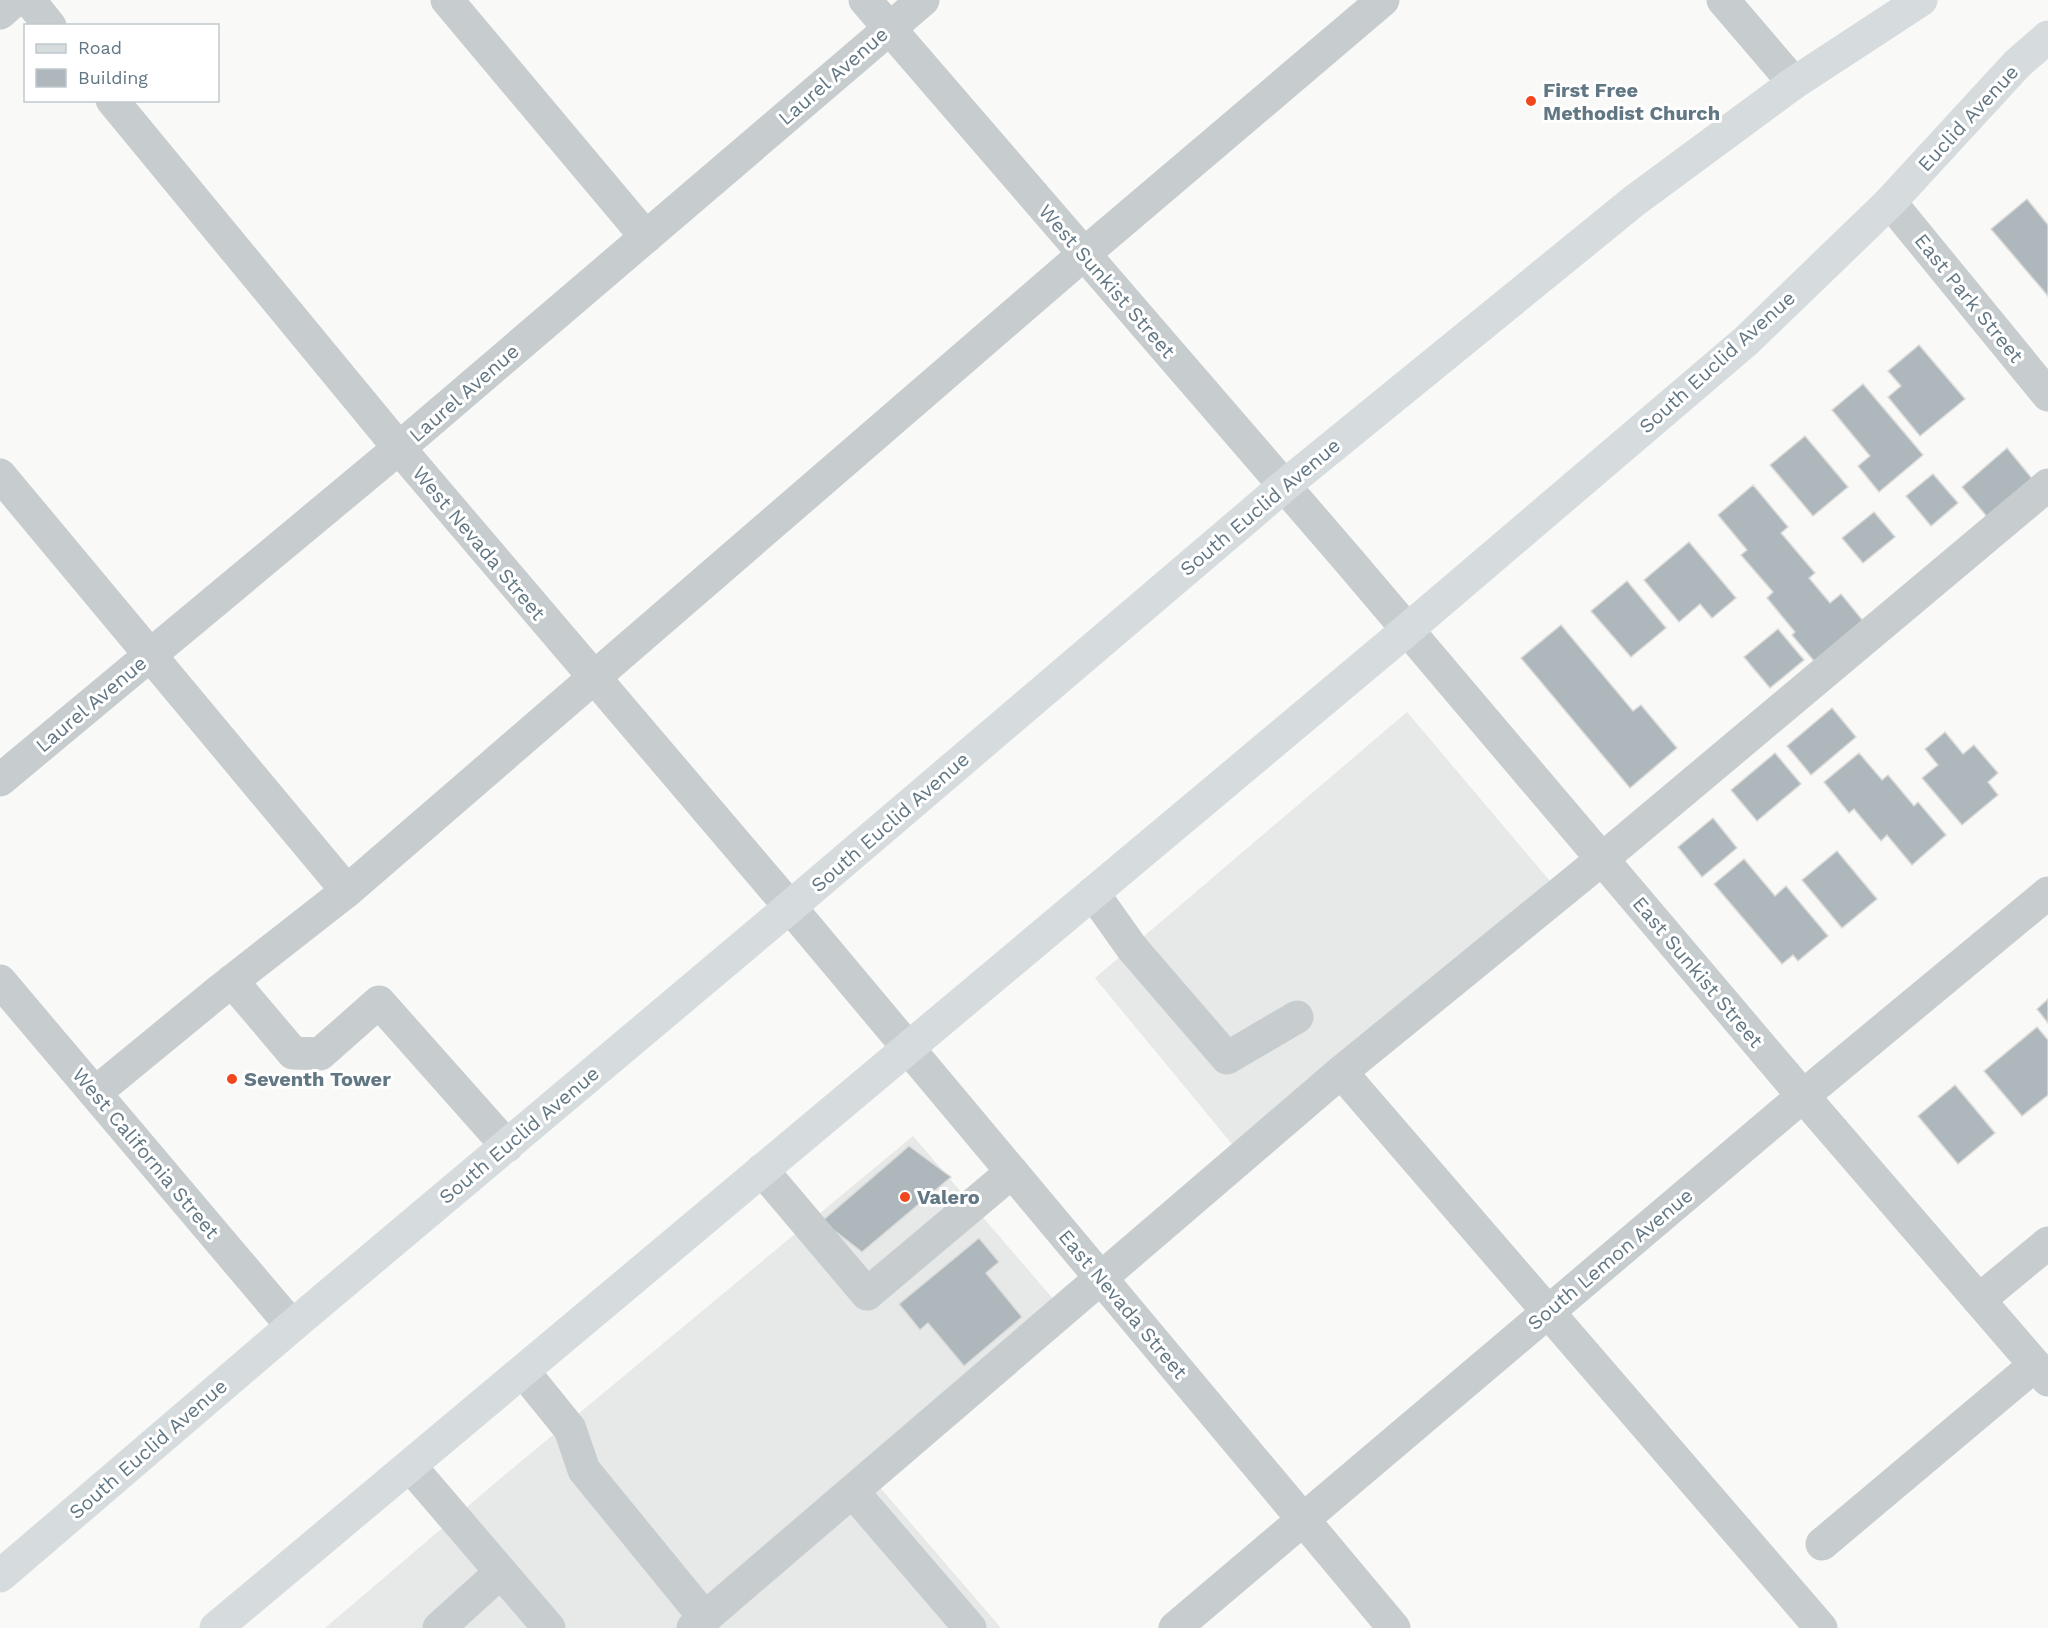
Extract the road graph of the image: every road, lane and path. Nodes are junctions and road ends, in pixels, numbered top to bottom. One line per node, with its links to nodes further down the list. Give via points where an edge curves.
1 (15, 0): 9 (street)
2 (28, 0): 10 (street)
3 (447, 0): 16 (street)
4 (865, 0): 11 (street, West Sunkist Street)
5 (923, 0): 11 (street, Laurel Avenue)
6 (1383, 0): 17 (street)
7 (1723, 0): 13 (street)
8 (1921, 0): 13 (main road)
9 (0, 13)
10 (48, 24)
11 (889, 28): 16 (street, Laurel Avenue); 17 (street, West Sunkist Street)
12 (2048, 37): 15 (main road, Euclid Avenue)
13 (1794, 83): 22 (main road, South Euclid Avenue, via 1634,201)
14 (114, 102): 19 (street, West Nevada Street)
15 (1890, 202): 18 (street, East Park Street); 24 (main road, South Euclid Avenue, via 1746,341)
16 (645, 237): 19 (street, Laurel Avenue)
17 (1084, 254): 22 (street, West Sunkist Street); 26 (street)
18 (2048, 395)
19 (399, 448): 25 (street, Laurel Avenue); 26 (street, West Nevada Street)
20 (0, 475): 25 (street)
21 (2048, 485): 28 (street)
22 (1284, 486): 23 (street, West Sunkist Street); 32 (main road, South Euclid Avenue)
23 (1350, 562): 24 (street, East Sunkist Street)
24 (1407, 630): 28 (street, East Sunkist Street); 31 (main road, South Euclid Avenue)
25 (151, 654): 27 (street, Laurel Avenue); 29 (street)
26 (595, 678): 29 (street); 32 (street, West Nevada Street)
27 (0, 780)
28 (1602, 860): 38 (street); 40 (street, East Sunkist Street)
29 (347, 891): 34 (street)
30 (2048, 892): 40 (street, South Lemon Avenue)
31 (1093, 893): 36 (street, via 1132,948 1227,1058); 37 (main road, South Euclid Avenue)
32 (790, 907): 35 (street, West Nevada Street); 41 (main road, South Euclid Avenue)
33 (0, 981): 39 (street, West California Street)
34 (232, 981): 39 (street); 41 (street, via 293,1053 320,1054 379,1002)
35 (852, 981): 37 (street, East Nevada Street)
36 (1297, 1017)
37 (908, 1048): 42 (main road, South Euclid Avenue); 43 (street, East Nevada Street)
38 (1341, 1072): 45 (street); 47 (street)
39 (95, 1093): 48 (street, West California Street)
40 (1803, 1096): 46 (street, East Sunkist Street); 47 (street, South Lemon Avenue)
41 (507, 1146): 48 (main road, South Euclid Avenue)
42 (762, 1170): 43 (street, via 867,1294); 49 (main road, South Euclid Avenue)
43 (1012, 1172): 45 (street, East Nevada Street)
44 (2048, 1243): 46 (street)
45 (1101, 1278): 52 (street); 53 (street, East Nevada Street)
46 (1979, 1300): 50 (street, East Sunkist Street)
47 (1548, 1312): 53 (street, South Lemon Avenue); 64 (street)
48 (292, 1326): 56 (main road, South Euclid Avenue)
49 (523, 1371): 51 (main road, South Euclid Avenue); 57 (street, via 570,1430 585,1470)
50 (2041, 1372): 54 (street)
51 (410, 1466): 55 (street); 58 (main road, South Euclid Avenue)
52 (853, 1492): 57 (street); 61 (street)
53 (1302, 1518): 62 (street, South Lemon Avenue); 63 (street, East Nevada Street)
54 (1822, 1544)
55 (501, 1572): 59 (street); 60 (street)
56 (0, 1576)
57 (699, 1623)
58 (227, 1625)
59 (439, 1628)
60 (549, 1628)
61 (970, 1628)
62 (1175, 1628)
63 (1394, 1628)
64 (1821, 1628)

